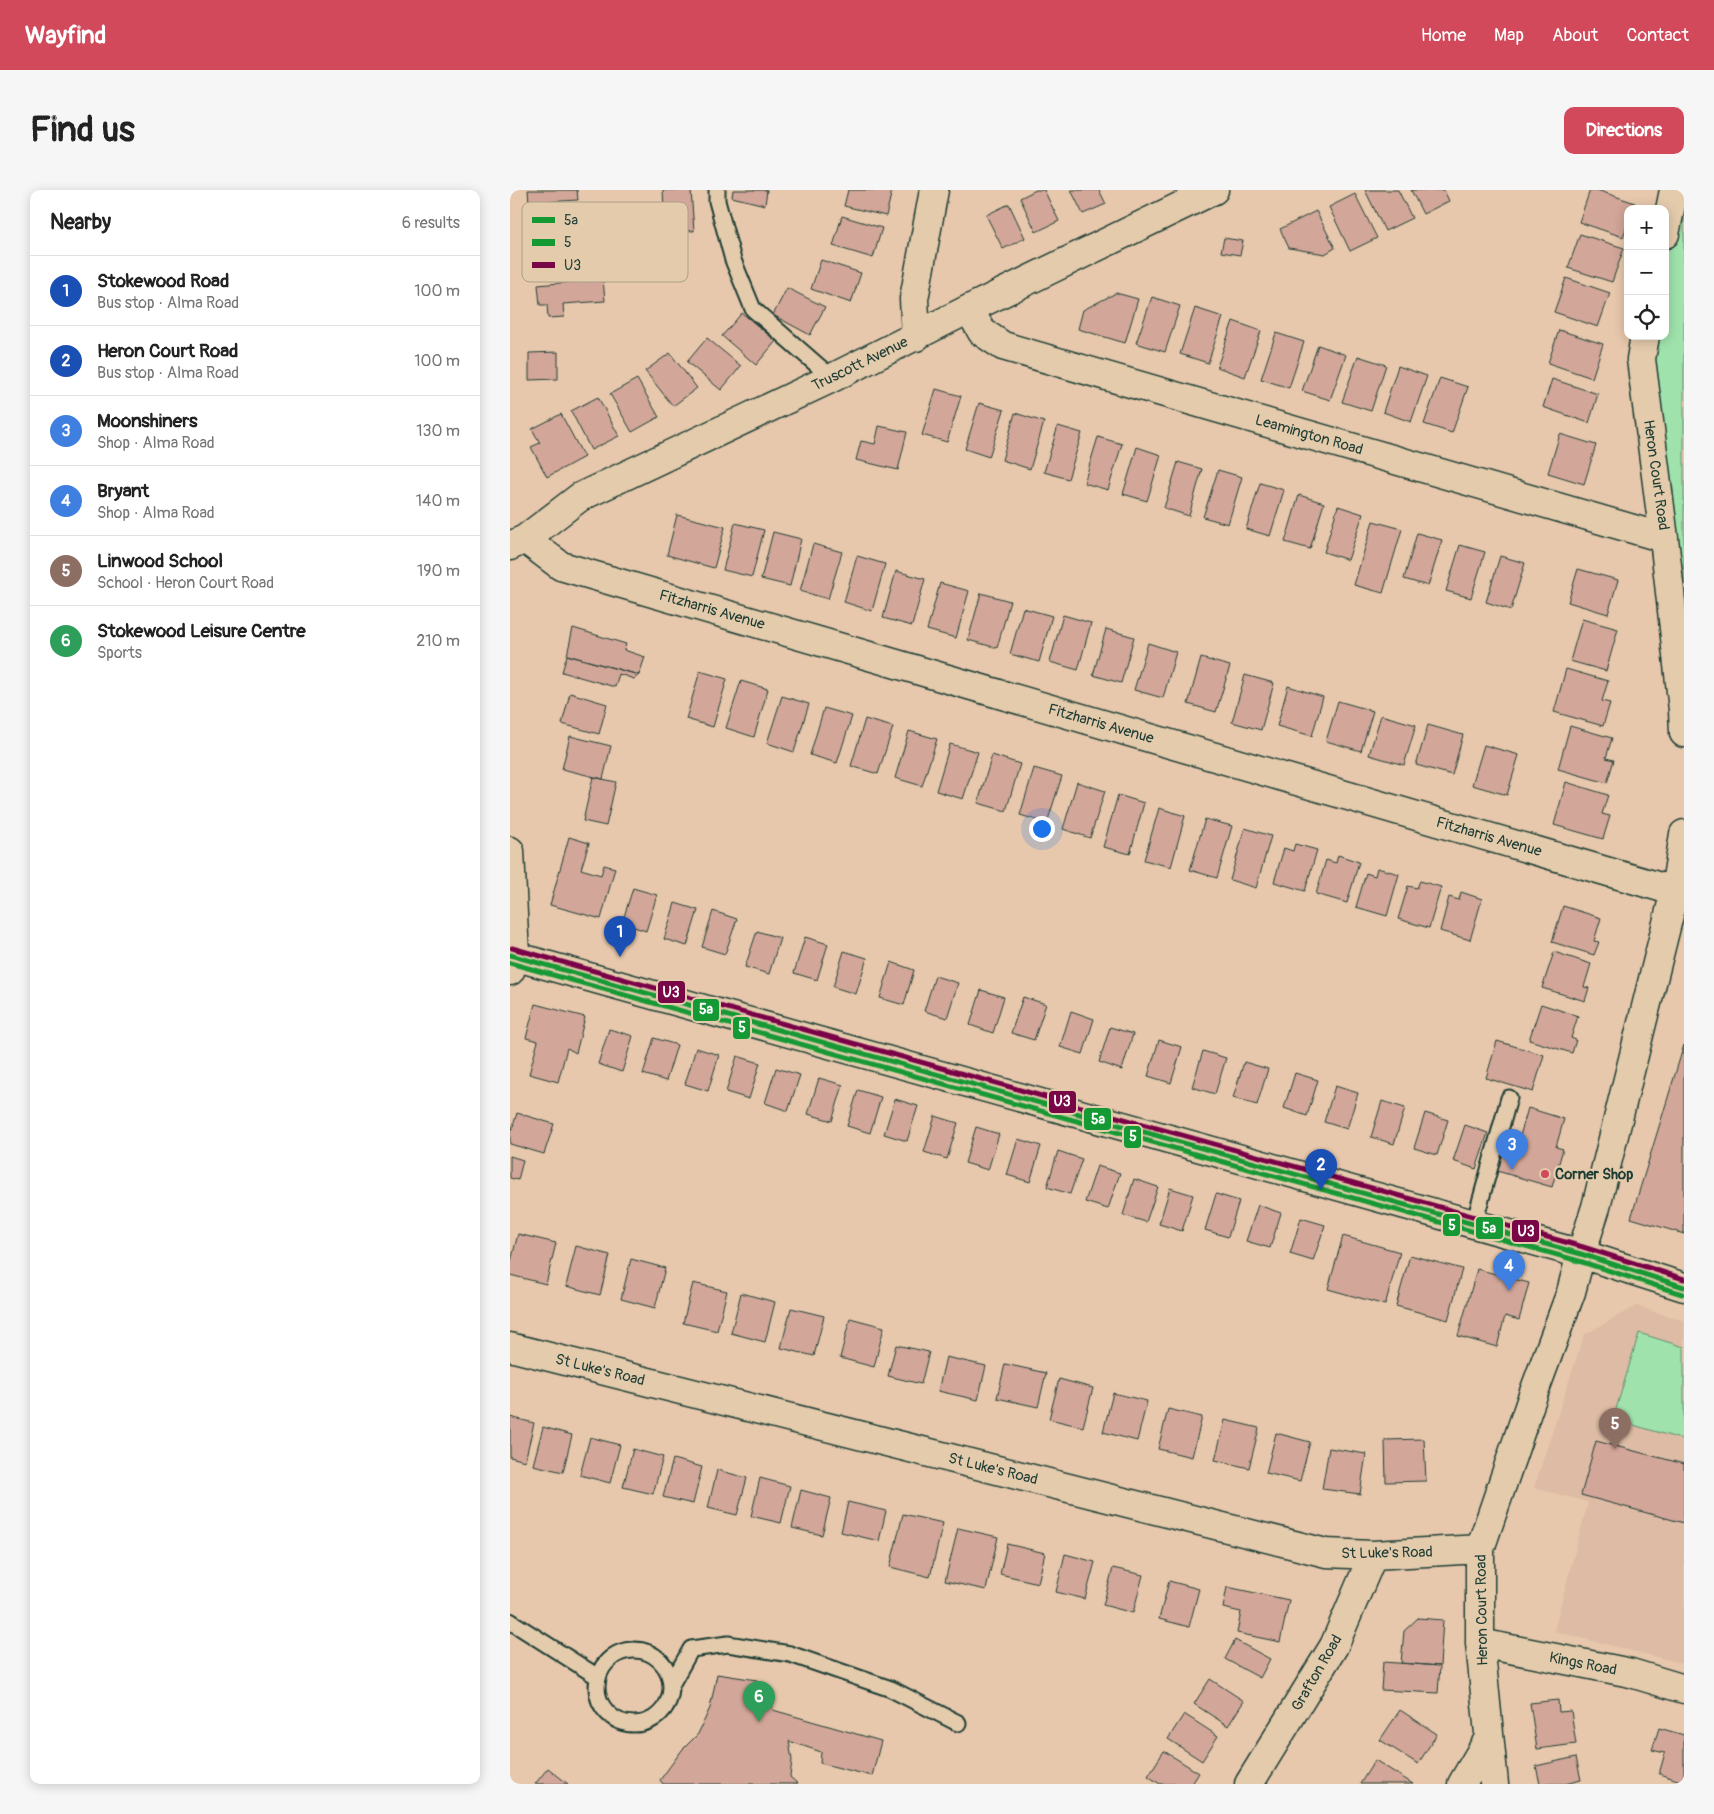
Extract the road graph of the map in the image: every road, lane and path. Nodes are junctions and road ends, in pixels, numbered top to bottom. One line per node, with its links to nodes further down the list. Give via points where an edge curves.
1 (717, 190): 9 (lane, via 733,260 753,309)
2 (934, 190): 7 (street, via 914,299)
3 (1214, 190): 6 (street, Truscott Avenue)
4 (1674, 190): 5 (street)
5 (1669, 214)
6 (969, 309): 7 (street, Truscott Avenue); 10 (street, Leamington Road, via 982,332 1003,346)
7 (916, 337): 9 (street, Truscott Avenue)
8 (1644, 340): 10 (street, Heron Court Road, via 1641,359)
9 (832, 378): 11 (street, Truscott Avenue, via 580,497)
10 (1664, 538): 12 (street, Heron Court Road)
11 (517, 542): 15 (street, Fitzharris Avenue, via 561,566)
12 (1684, 733)
13 (1684, 834): 15 (street, Heron Court Road)
14 (510, 851): 16 (street)
15 (1680, 892): 19 (street, Heron Court Road)
16 (512, 961): 18 (street)
17 (1509, 1098): 18 (lane)
18 (1474, 1224): 19 (street)
19 (1581, 1254): 20 (street); 22 (street, Heron Court Road, via 1571,1292)
20 (1684, 1287)
21 (510, 1347): 23 (street, St Luke's Road, via 1326,1553)
22 (1480, 1549): 23 (street, St Luke's Road); 25 (street, Heron Court Road)
23 (1373, 1555): 31 (street, Grafton Road, via 1334,1646)
24 (510, 1621): 26 (lane)
25 (1480, 1643): 28 (street, Kings Road, via 1631,1673); 30 (street, Heron Court Road)
26 (598, 1677): 27 (lane, via 613,1656 638,1650 661,1660); 27 (lane, via 599,1700 606,1710 614,1719 637,1724 659,1715 671,1695)
27 (672, 1683): 29 (lane, via 691,1649 728,1644 790,1654 891,1689)
28 (1684, 1689)
29 (958, 1723)
30 (1489, 1738): 32 (street); 33 (street, Heron Court Road)
31 (1249, 1784)
32 (1462, 1784)
33 (1494, 1784)

